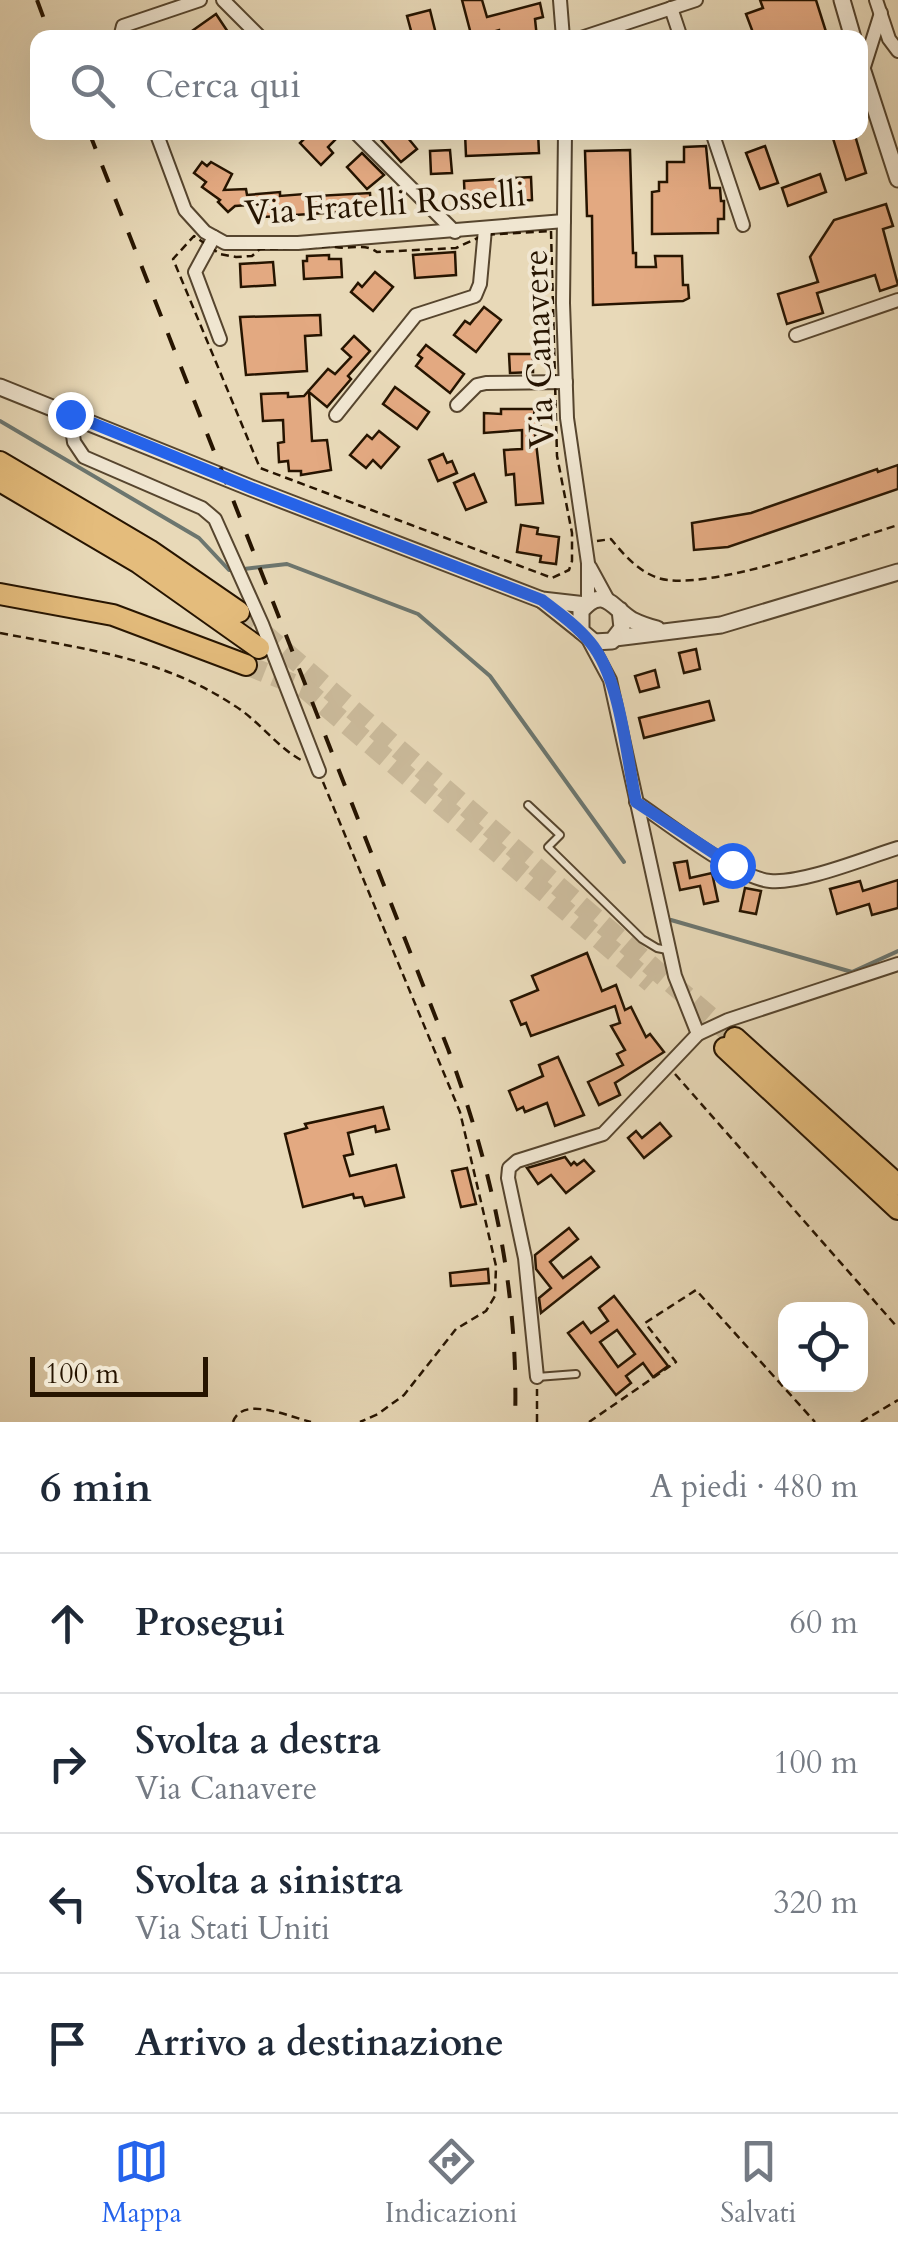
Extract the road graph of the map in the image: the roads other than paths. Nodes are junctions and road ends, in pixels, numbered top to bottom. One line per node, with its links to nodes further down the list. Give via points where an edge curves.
1 (200, 0): 8 (street)
2 (223, 0): 9 (street)
3 (560, 0): 10 (street)
4 (696, 0): 7 (street)
5 (842, 0): 13 (street)
6 (878, 6): 14 (street); 15 (street)
7 (671, 8): 11 (street); 12 (street)
8 (122, 30)
9 (252, 30)
10 (562, 30)
11 (606, 30)
12 (678, 30)
13 (851, 30)
14 (868, 44)
15 (898, 51)
16 (868, 85): 21 (street)
17 (159, 140): 26 (street, Via Fratelli Rosselli, via 185,210)
18 (364, 140): 24 (street)
19 (564, 140): 22 (street, Via Canavere)
20 (715, 140): 23 (street)
21 (898, 179)
22 (564, 221): 25 (street, Via Fratelli Rosselli); 30 (street, Via Canavere)
23 (743, 225)
24 (455, 232): 25 (street, Via Fratelli Rosselli); 26 (street, Via Fratelli Rosselli)
25 (485, 232): 34 (street, via 475,296 416,315)
26 (211, 242): 29 (street, via 195,272)
27 (898, 300): 28 (street)
28 (796, 335)
29 (220, 339)
30 (560, 382): 32 (street, via 486,383); 37 (street, Via Canavere)
31 (0, 387): 33 (street)
32 (458, 404)
33 (70, 414): 40 (street); 48 (street, via 84,457 216,519)
34 (336, 416)
35 (0, 462): 43 (highway)
36 (0, 481): 39 (highway, via 139,562 252,656 114,614)
37 (588, 563): 41 (street, Via Canavere); 42 (street, Via Canavere)
38 (898, 572): 44 (street, via 737,621)
39 (0, 594)
40 (542, 600): 41 (street); 45 (street)
41 (587, 604): 42 (street); 45 (street, via 579,618)
42 (614, 605): 44 (street, via 643,625); 46 (street, via 622,628)
43 (239, 612)
44 (671, 632): 46 (street)
45 (584, 635): 46 (street, via 602,644); 47 (street)
46 (614, 640): 47 (street)
47 (610, 680): 49 (street)
48 (319, 770)
49 (636, 802): 51 (street, via 768,881); 52 (street)
50 (528, 806): 52 (lane, via 560,835 548,847 642,939)
51 (898, 848)
52 (668, 950): 54 (street)
53 (898, 964): 54 (street)
54 (698, 1034): 58 (street, via 603,1134 509,1168)
55 (898, 1184): 56 (highway, via 730,1043)
56 (898, 1209)
57 (576, 1374): 58 (lane)
58 (537, 1378)

